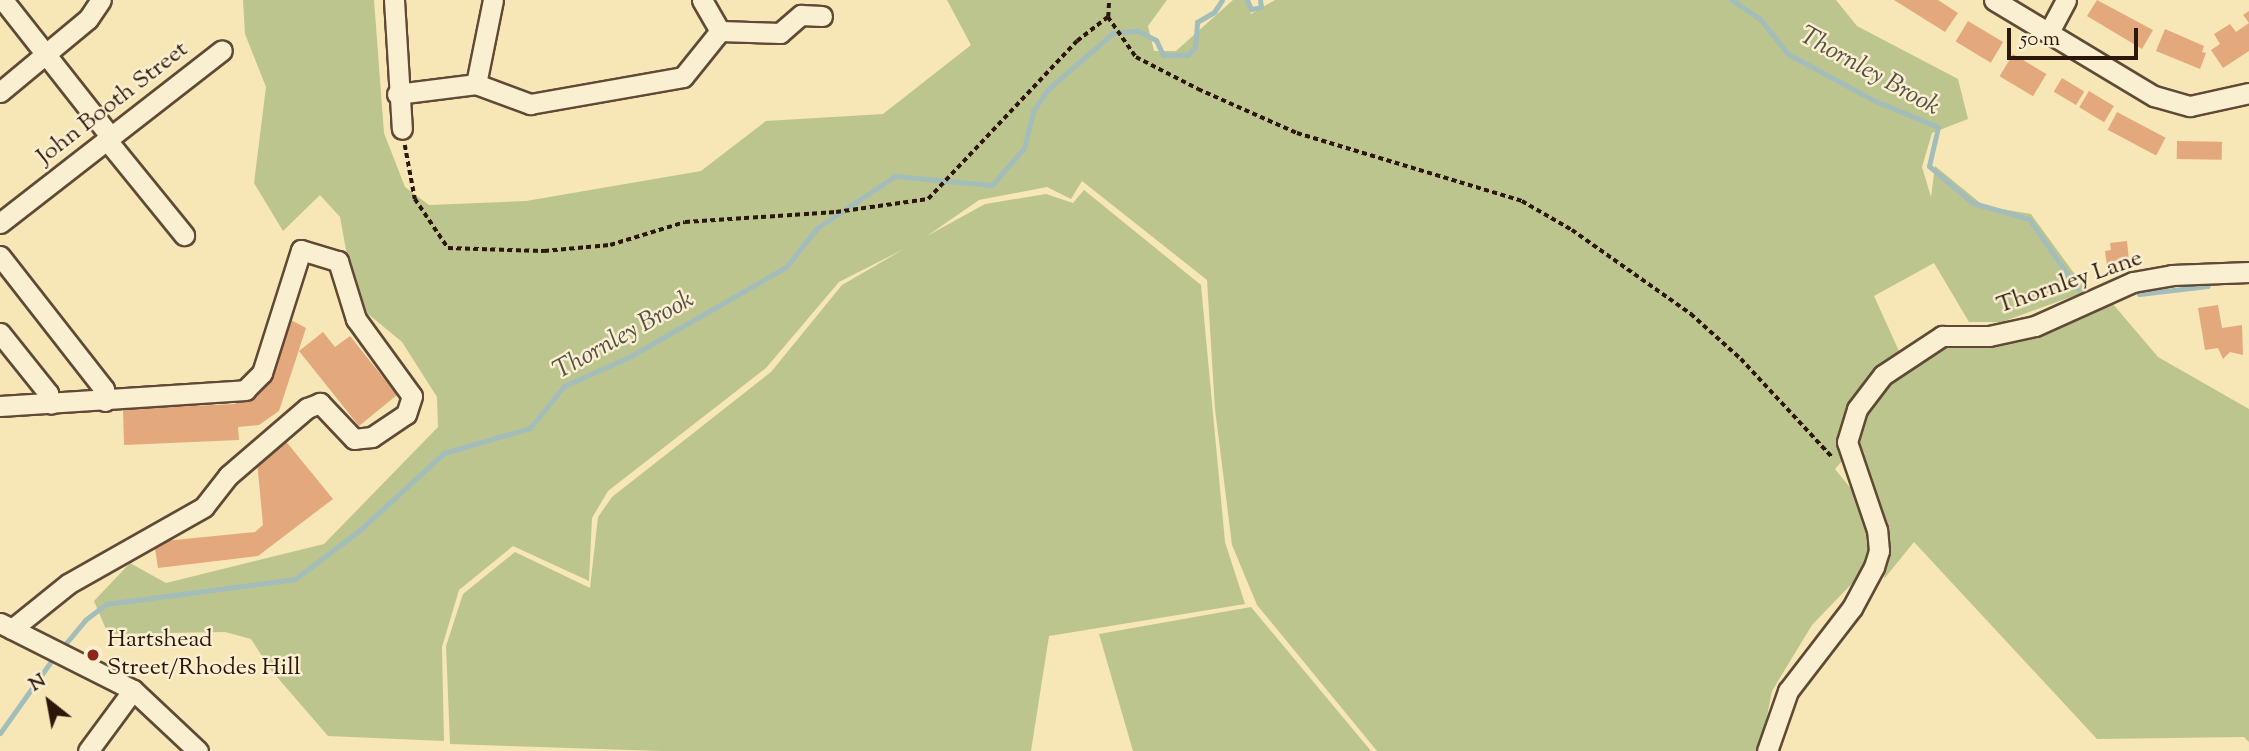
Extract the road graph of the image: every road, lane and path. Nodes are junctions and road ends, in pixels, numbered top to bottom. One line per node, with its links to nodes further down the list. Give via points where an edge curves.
1 (3, 0): 14 (street)
2 (101, 0): 14 (street, via 88,19)
3 (394, 0): 18 (street)
4 (492, 0): 15 (street)
5 (702, 0): 11 (street)
6 (1109, 0): 10 (path)
7 (1994, 0): 12 (street)
8 (2066, 0): 12 (street)
9 (822, 16): 11 (street, via 801,15 780,33)
10 (1109, 19): 19 (path, via 1077,41 928,199 836,212 685,222 610,245 544,251 447,248 415,199); 29 (path, via 1136,57 1297,133 1522,201 1572,230 1692,314 1741,359)
11 (720, 30): 15 (street, via 683,77 530,104)
12 (2049, 32): 17 (street, via 2154,96 2190,106)
13 (222, 50): 20 (street, John Booth Street)
14 (46, 54): 16 (street); 20 (street)
15 (476, 84): 18 (street)
16 (0, 92)
17 (2249, 93)
18 (397, 94): 19 (street)
19 (402, 129)
20 (108, 138): 21 (street, John Booth Street); 22 (street)
21 (0, 223)
22 (184, 235)
23 (0, 256): 26 (street, via 104,388)
24 (2249, 272): 34 (street, Thornley Lane, via 2172,275 2133,282 2035,326 1989,336 1942,336 1883,375 1857,409 1847,442 1874,516 1879,551 1865,589 1787,691)
25 (0, 333): 27 (street, via 48,393)
26 (105, 401): 27 (street); 30 (street, via 245,390 262,373 301,250 338,261 356,319 412,396 406,415 372,437 354,439 320,403 307,408 228,476 204,507 68,584)
27 (51, 404): 28 (street)
28 (0, 406)
29 (1839, 465)
30 (6, 626): 31 (street)
31 (133, 690): 32 (street); 33 (street)
32 (88, 751)
33 (198, 751)
34 (1767, 751)

